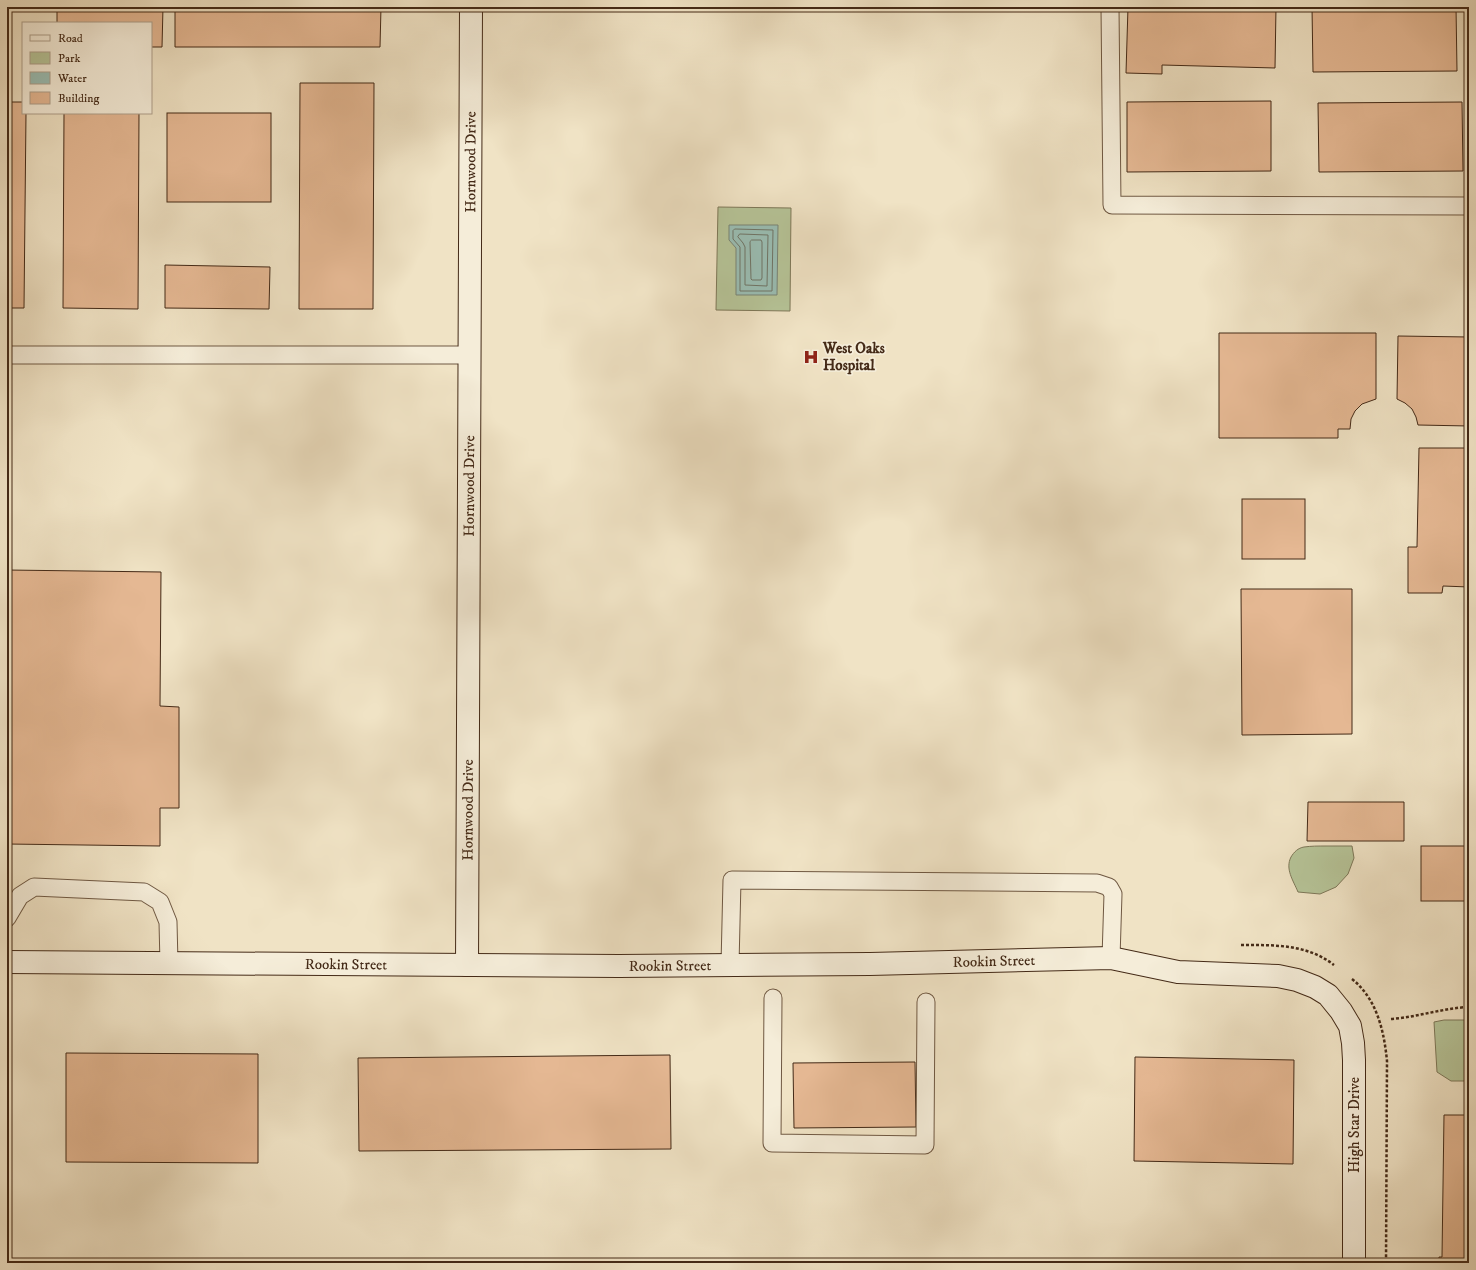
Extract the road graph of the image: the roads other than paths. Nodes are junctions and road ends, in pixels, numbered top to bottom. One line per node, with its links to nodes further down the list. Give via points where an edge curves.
1 (471, 7): 5 (street, Hornwood Drive)
2 (1110, 7): 3 (lane, via 1112,205)
3 (1469, 206)
4 (7, 355): 5 (lane)
5 (469, 355): 10 (street, Hornwood Drive)
6 (7, 918): 9 (lane, via 20,896 34,887 144,892 160,902 168,922)
7 (1111, 958): 11 (street, Rookin Street); 11 (lane, via 1113,894 1108,887 1097,883 732,880); 12 (street, Rookin Street, via 1178,972 1278,976 1297,980)
8 (7, 962): 9 (street, Rookin Street)
9 (169, 964): 10 (street, Rookin Street)
10 (467, 965): 11 (street, Rookin Street)
11 (730, 965)
12 (1328, 995): 15 (street, High Star Drive, via 1342,1011 1350,1026 1353,1043)
13 (773, 998): 14 (lane, via 772,1144 925,1145)
14 (926, 1002)
15 (1354, 1263)

